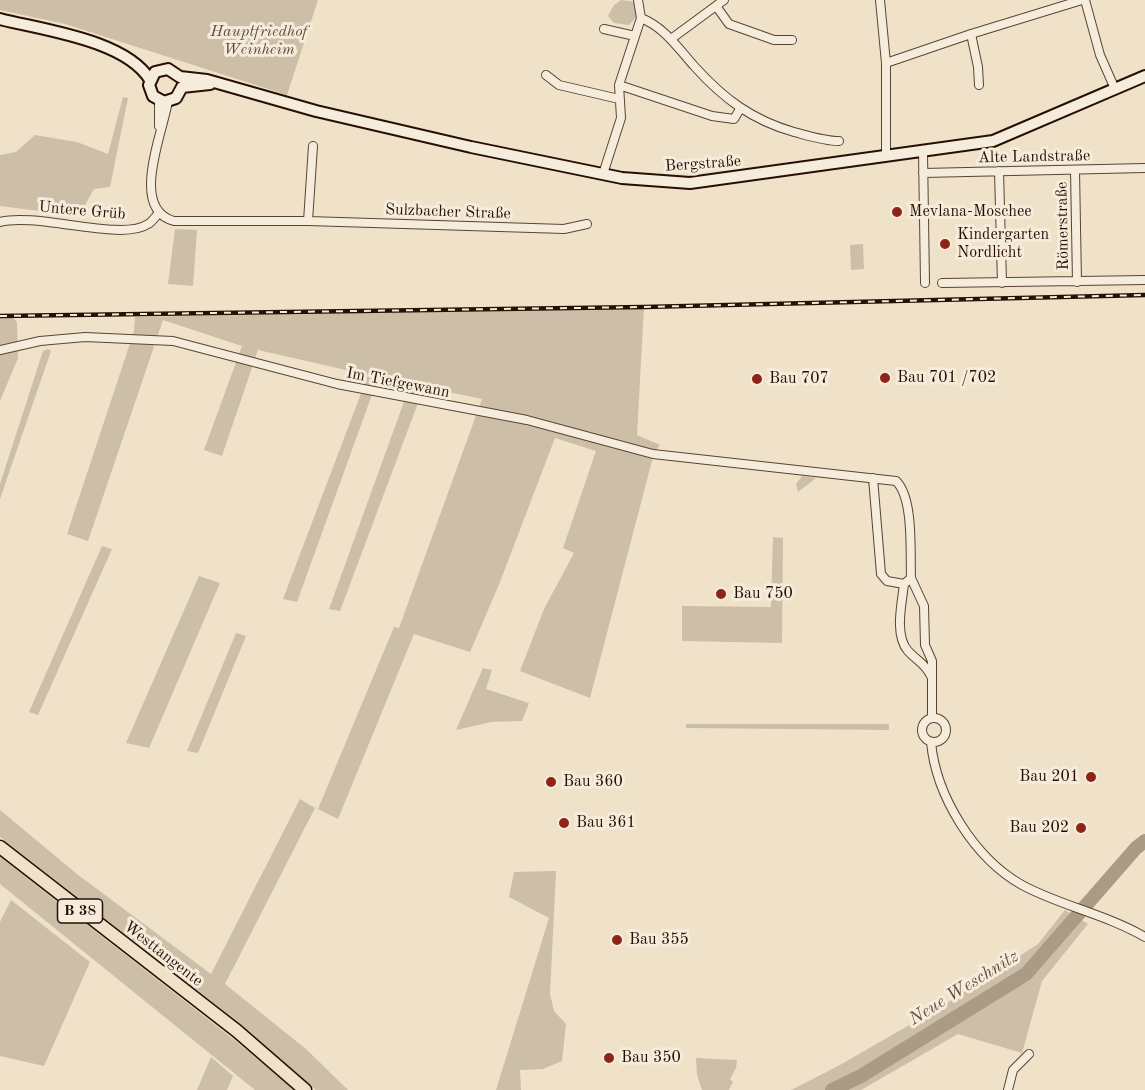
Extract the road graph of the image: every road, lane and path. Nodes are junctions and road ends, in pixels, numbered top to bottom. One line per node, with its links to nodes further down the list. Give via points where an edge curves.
1 (638, 0): 6 (street)
2 (724, 0): 5 (street)
3 (880, 0): 14 (street)
4 (1083, 0): 9 (street); 22 (street)
5 (716, 6): 11 (street); 12 (street, via 729,24 774,40)
6 (641, 18): 10 (street); 11 (street, via 657,24)
7 (0, 19): 13 (main road, Bergstraße, via 95,43)
8 (604, 29): 10 (street)
9 (971, 33): 14 (street); 21 (street)
10 (635, 36): 20 (street)
11 (671, 39): 25 (street, via 716,90)
12 (792, 40)
13 (122, 56): 15 (main road, Bergstraße, via 147,63); 18 (main road, Bergstraße)
14 (886, 63): 29 (street)
15 (158, 71): 18 (main road); 19 (main road, Bergstraße, via 168,69)
16 (546, 75): 23 (street, via 559,85)
17 (1145, 76): 22 (main road, Bergstraße)
18 (150, 80): 24 (main road, Bergstraße, via 151,93)
19 (181, 82): 24 (main road, via 176,98); 34 (main road, Bergstraße, via 222,84 388,129)
20 (619, 85): 23 (street); 25 (street, via 712,116 734,119)
21 (979, 85)
22 (1114, 89): 28 (main road, Bergstraße, via 993,141)
23 (619, 99): 34 (street, via 621,118)
24 (164, 101): 35 (street, via 151,193)
25 (740, 109): 26 (street, via 771,125)
26 (839, 141)
27 (313, 146): 36 (street)
28 (923, 152): 29 (main road, Bergstraße); 33 (street)
29 (886, 156): 34 (main road, Bergstraße, via 690,183)
30 (1145, 168): 31 (street, Alte Landstraße)
31 (1075, 170): 32 (street, Alte Landstraße); 40 (street, Römerstraße)
32 (999, 171): 33 (street, Alte Landstraße); 43 (street)
33 (923, 173): 41 (street)
34 (603, 174)
35 (158, 214): 36 (street, Sulzbacher Straße, via 174,221); 37 (street, Untere Grüb, via 148,225 135,229 14,218)
36 (308, 221): 38 (street, Sulzbacher Straße, via 564,230)
37 (0, 222)
38 (587, 224)
39 (1145, 280): 40 (street)
40 (1077, 282): 43 (street)
41 (925, 283)
42 (942, 283): 43 (street)
43 (1002, 283)
44 (0, 350): 45 (street, Im Tiefgewann, via 85,337 173,341 337,384 527,420 641,452)
45 (873, 478): 46 (street, Im Tiefgewann, via 896,481 902,487 908,507); 47 (street, via 881,574 887,581)
46 (911, 578): 47 (street); 48 (street, via 924,606)
47 (904, 584): 48 (street, via 902,638 906,649 921,660)
48 (931, 676): 49 (street)
49 (932, 718): 50 (street, via 923,724 922,731); 50 (street, via 941,720 946,730 941,739)
50 (931, 742): 52 (street, via 945,797 997,866 1023,885)
51 (0, 847): 54 (main road, Westtangente / B 38, via 237,1031)
52 (1145, 937)
53 (1029, 1054): 55 (street, via 1013,1070)
54 (305, 1090)
55 (1008, 1090)

